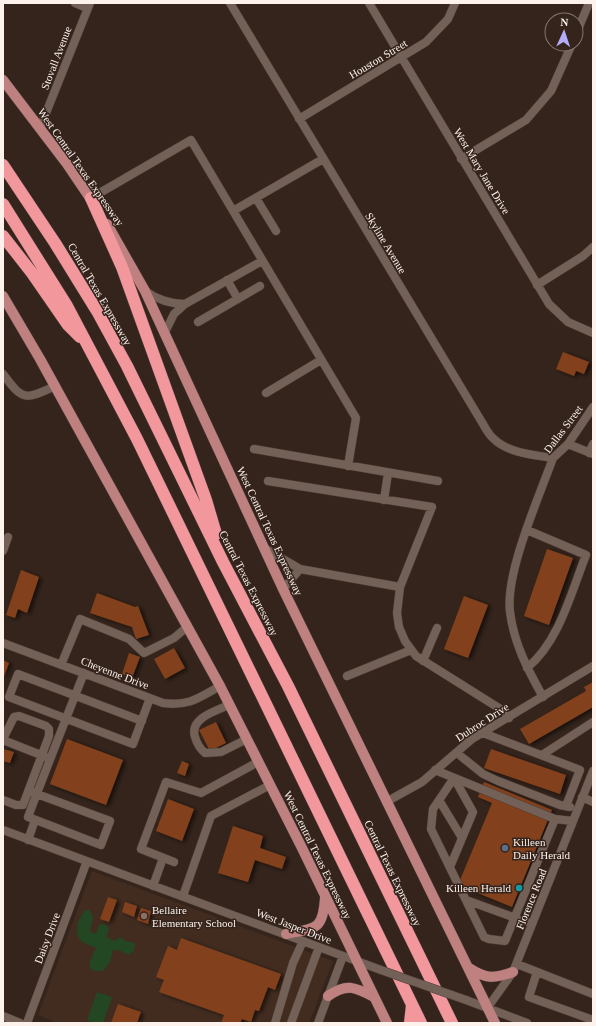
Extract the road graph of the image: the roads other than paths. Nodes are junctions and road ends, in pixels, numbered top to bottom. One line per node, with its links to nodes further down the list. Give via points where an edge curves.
1 (75, 3): 6 (street, Stovall Avenue)
2 (230, 3): 11 (street, Skyline Avenue)
3 (369, 3): 9 (street, West Mary Jane Drive)
4 (455, 3): 9 (street, Houston Street, via 448,19 426,42)
5 (590, 3): 7 (street)
6 (88, 6): 12 (street, Stovall Avenue)
7 (584, 16)
8 (568, 52): 14 (street, via 551,91 526,120)
9 (401, 58): 11 (street, Houston Street); 14 (street, West Mary Jane Drive)
10 (3, 80): 12 (main road, West Central Texas Expressway)
11 (299, 119): 13 (street, Skyline Avenue)
12 (40, 128): 16 (main road, West Central Texas Expressway)
13 (323, 159): 17 (street); 44 (street, Skyline Avenue, via 494,440 512,449)
14 (462, 159): 26 (street, West Mary Jane Drive)
15 (3, 165): 54 (highway, Central Texas Expressway, via 97,311 127,366)
16 (91, 198): 19 (street, via 190,140); 27 (main road, West Central Texas Expressway); 54 (highway, via 122,267 206,500)
17 (256, 198): 19 (street); 20 (street)
18 (3, 204): 34 (highway, via 46,270)
19 (233, 211): 23 (street)
20 (276, 231)
21 (3, 236): 34 (highway, via 68,325)
22 (593, 247): 26 (street, via 584,256)
23 (262, 260): 24 (street); 35 (street)
24 (227, 280): 29 (street); 30 (street)
25 (260, 286): 29 (street)
26 (537, 286): 33 (street, West Mary Jane Drive, via 548,304 568,322)
27 (145, 291): 30 (street, via 173,304); 32 (main road, West Central Texas Expressway)
28 (3, 296): 37 (main road, West Central Texas Expressway)
29 (238, 299): 31 (street)
30 (185, 304): 32 (street, via 174,314)
31 (198, 322)
32 (165, 332): 52 (main road, West Central Texas Expressway)
33 (593, 333)
34 (90, 347): 124 (highway)
35 (322, 360): 38 (street); 45 (street, via 356,418)
36 (3, 374): 37 (street, via 16,392 24,396 34,396)
37 (55, 386): 58 (main road, West Central Texas Expressway)
38 (266, 393)
39 (593, 407): 40 (street, Dallas Street)
40 (568, 444): 43 (street); 44 (street, Dallas Street)
41 (593, 444): 43 (street)
42 (254, 450): 45 (street)
43 (591, 453)
44 (553, 458): 50 (street, Dallas Street)
45 (348, 466): 46 (street)
46 (388, 473): 48 (street); 49 (street)
47 (268, 481): 49 (street)
48 (438, 481)
49 (384, 500): 56 (street, via 432,507)
50 (527, 530): 65 (street, Dallas Street, via 512,578 510,611 515,638); 65 (street, via 586,555 552,639 537,660)
51 (8, 537): 53 (street)
52 (264, 548): 55 (street); 57 (main road, West Central Texas Expressway)
53 (3, 551)
54 (223, 562): 136 (highway, Central Texas Expressway, via 288,686)
55 (300, 569): 56 (street); 57 (street)
56 (400, 587): 61 (street, via 396,613 399,626)
57 (283, 589): 92 (main road, West Central Texas Expressway)
58 (187, 627): 63 (street, via 174,638 144,653 129,639 80,619); 68 (main road, West Central Texas Expressway)
59 (437, 628): 62 (street)
60 (3, 643): 63 (street, Cheyenne Drive)
61 (411, 650): 62 (street); 67 (street)
62 (423, 660): 73 (street, via 502,710)
63 (61, 665): 66 (street, Cheyenne Drive)
64 (593, 666): 70 (street, Dubroc Drive)
65 (527, 668): 70 (street, Dallas Street)
66 (84, 673): 69 (street); 71 (street, Cheyenne Drive)
67 (347, 676)
68 (220, 686): 71 (street, Cheyenne Drive, via 181,705 162,703); 72 (main road, West Central Texas Expressway)
69 (75, 696): 74 (street); 74 (street, via 18,674 11,691 9,697); 75 (street)
70 (543, 696): 73 (street, Dubroc Drive)
71 (150, 698): 75 (street)
72 (229, 705): 79 (main road, West Central Texas Expressway); 79 (street, via 195,724 194,732 199,748 205,753 221,752)
73 (509, 718): 77 (street, Dubroc Drive)
74 (66, 719): 75 (street, via 133,744); 83 (street)
75 (142, 721)
76 (593, 722): 82 (street)
77 (483, 733): 80 (street, Dubroc Drive); 82 (street)
78 (3, 739): 81 (street); 81 (street, via 14,717 19,716 46,726 50,729)
79 (247, 739): 84 (main road, West Central Texas Expressway)
80 (457, 753): 85 (street, Dubroc Drive); 95 (street, via 484,774 498,781)
81 (42, 755): 83 (street); 89 (street)
82 (542, 755): 95 (street, via 580,770)
83 (51, 758): 89 (street)
84 (258, 762): 88 (main road, West Central Texas Expressway); 103 (street, via 201,794 166,782 141,849)
85 (435, 770): 87 (street); 92 (street, Dubroc Drive, via 422,782)
86 (593, 771): 90 (street, Florence Road)
87 (454, 778): 91 (street); 97 (street); 101 (street, via 473,812)
88 (270, 785): 108 (street, via 211,816); 109 (main road, West Central Texas Expressway)
89 (33, 792): 94 (street, via 23,805); 98 (street, via 28,817); 98 (street, via 110,821 101,845)
90 (582, 798): 93 (street); 96 (street, Florence Road)
91 (439, 800): 101 (street); 106 (street, via 433,809 431,830)
92 (386, 802): 118 (main road, West Central Texas Expressway)
93 (593, 802)
94 (4, 803)
95 (566, 806): 96 (street)
96 (578, 808): 99 (street, Florence Road)
97 (556, 819): 99 (street); 111 (street)
98 (35, 820): 102 (street)
99 (573, 821): 112 (street, Florence Road)
100 (3, 830): 102 (street, West Jasper Drive)
101 (462, 838): 106 (street)
102 (28, 840): 104 (street, West Jasper Drive)
103 (163, 858): 105 (street); 107 (street)
104 (88, 862): 107 (street, West Jasper Drive); 129 (street, Daisy Drive)
105 (174, 862)
106 (450, 867): 110 (street)
107 (153, 886): 108 (street, West Jasper Drive)
108 (183, 896): 113 (street, West Jasper Drive)
109 (325, 896): 113 (main road, via 324,915 319,924); 117 (main road, West Central Texas Expressway)
110 (466, 900): 111 (street); 111 (street, via 484,937 489,940 505,941)
111 (515, 917): 112 (street)
112 (532, 924): 119 (street, Florence Road)
113 (286, 934): 114 (street, West Jasper Drive)
114 (303, 940): 115 (street, West Jasper Drive); 130 (street, via 293,963)
115 (319, 947): 116 (street, West Jasper Drive); 131 (street)
116 (343, 956): 117 (street, West Jasper Drive); 122 (street)
117 (356, 961): 123 (main road, West Central Texas Expressway); 125 (street, West Jasper Drive, bridge)
118 (469, 968): 119 (main road, via 481,976 491,978 502,976); 125 (main road, West Central Texas Expressway)
119 (515, 968): 120 (street); 125 (street, Florence Road)
120 (537, 972): 121 (street); 127 (street, via 529,997)
121 (593, 994)
122 (328, 996): 123 (main road, via 339,988 352,987); 132 (street)
123 (374, 997): 133 (main road, West Central Texas Expressway)
124 (412, 1005): 134 (highway); 135 (highway)
125 (488, 1008): 137 (main road, West Central Texas Expressway); 138 (street, West Jasper Drive)
126 (3, 1016): 128 (street)
127 (593, 1020)
128 (20, 1023)
129 (27, 1023)
130 (275, 1023)
131 (291, 1023)
132 (318, 1023)
133 (386, 1023)
134 (410, 1023)
135 (421, 1023)
136 (452, 1023)
137 (495, 1023)
138 (527, 1023)

